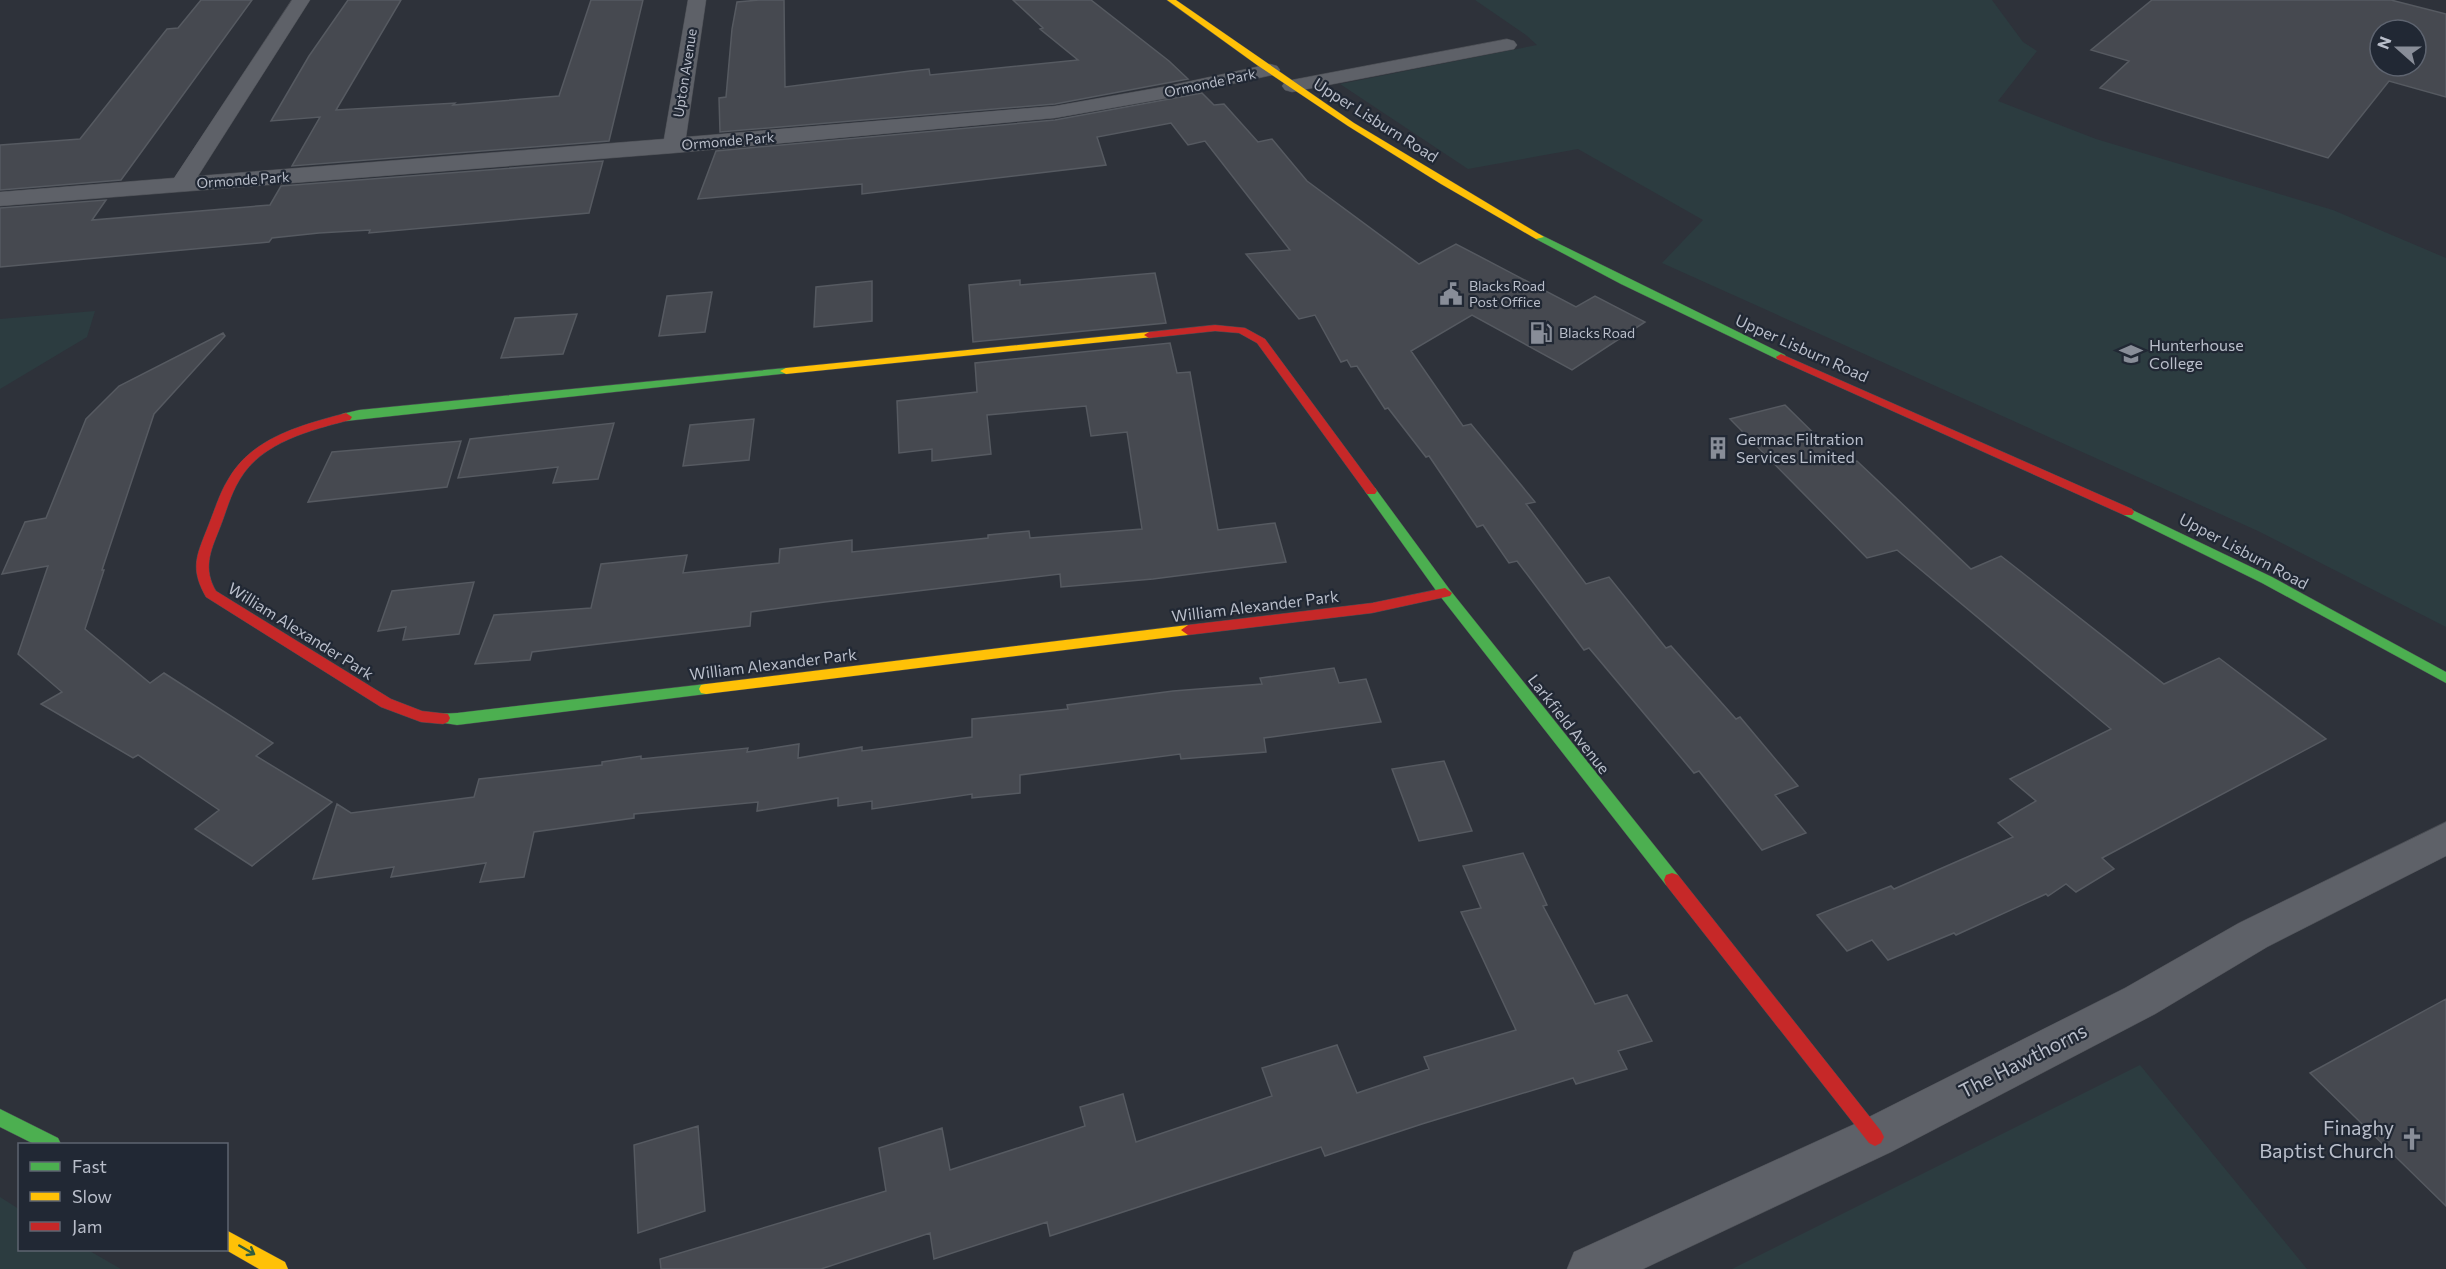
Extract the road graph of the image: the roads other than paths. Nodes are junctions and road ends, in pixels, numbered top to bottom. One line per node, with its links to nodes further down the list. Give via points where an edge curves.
1 (301, 0): 8 (street, Ormonde Park)
2 (697, 0): 7 (street, Upton Avenue)
3 (1171, 0): 5 (main road, Upper Lisburn Road)
4 (1507, 45): 6 (street)
5 (1270, 70): 6 (main road, Upper Lisburn Road); 7 (street, Ormonde Park, via 1055,112)
6 (1292, 86): 12 (main road, Upper Lisburn Road, via 1485,206 1644,292 2166,529)
7 (674, 146): 8 (street, Ormonde Park)
8 (182, 184): 9 (street, Ormonde Park)
9 (0, 199)
10 (1241, 330): 11 (main road, Larkfield Avenue, via 1261,341); 11 (main road, William Alexander Park, via 1215,328 358,414 279,440 237,474 200,560 202,580 211,594 227,605 386,703 421,716 457,719 1372,608)
11 (1445, 593): 15 (main road, Larkfield Avenue)
12 (2446, 678)
13 (2446, 838): 15 (street, The Hawthorns, via 2253,935 2140,1001)
14 (0, 1118): 16 (main road)
15 (1875, 1137): 19 (street, The Hawthorns)
16 (50, 1143)
17 (228, 1240): 18 (main road, one-way to 18)
18 (278, 1269)
19 (1591, 1269)

